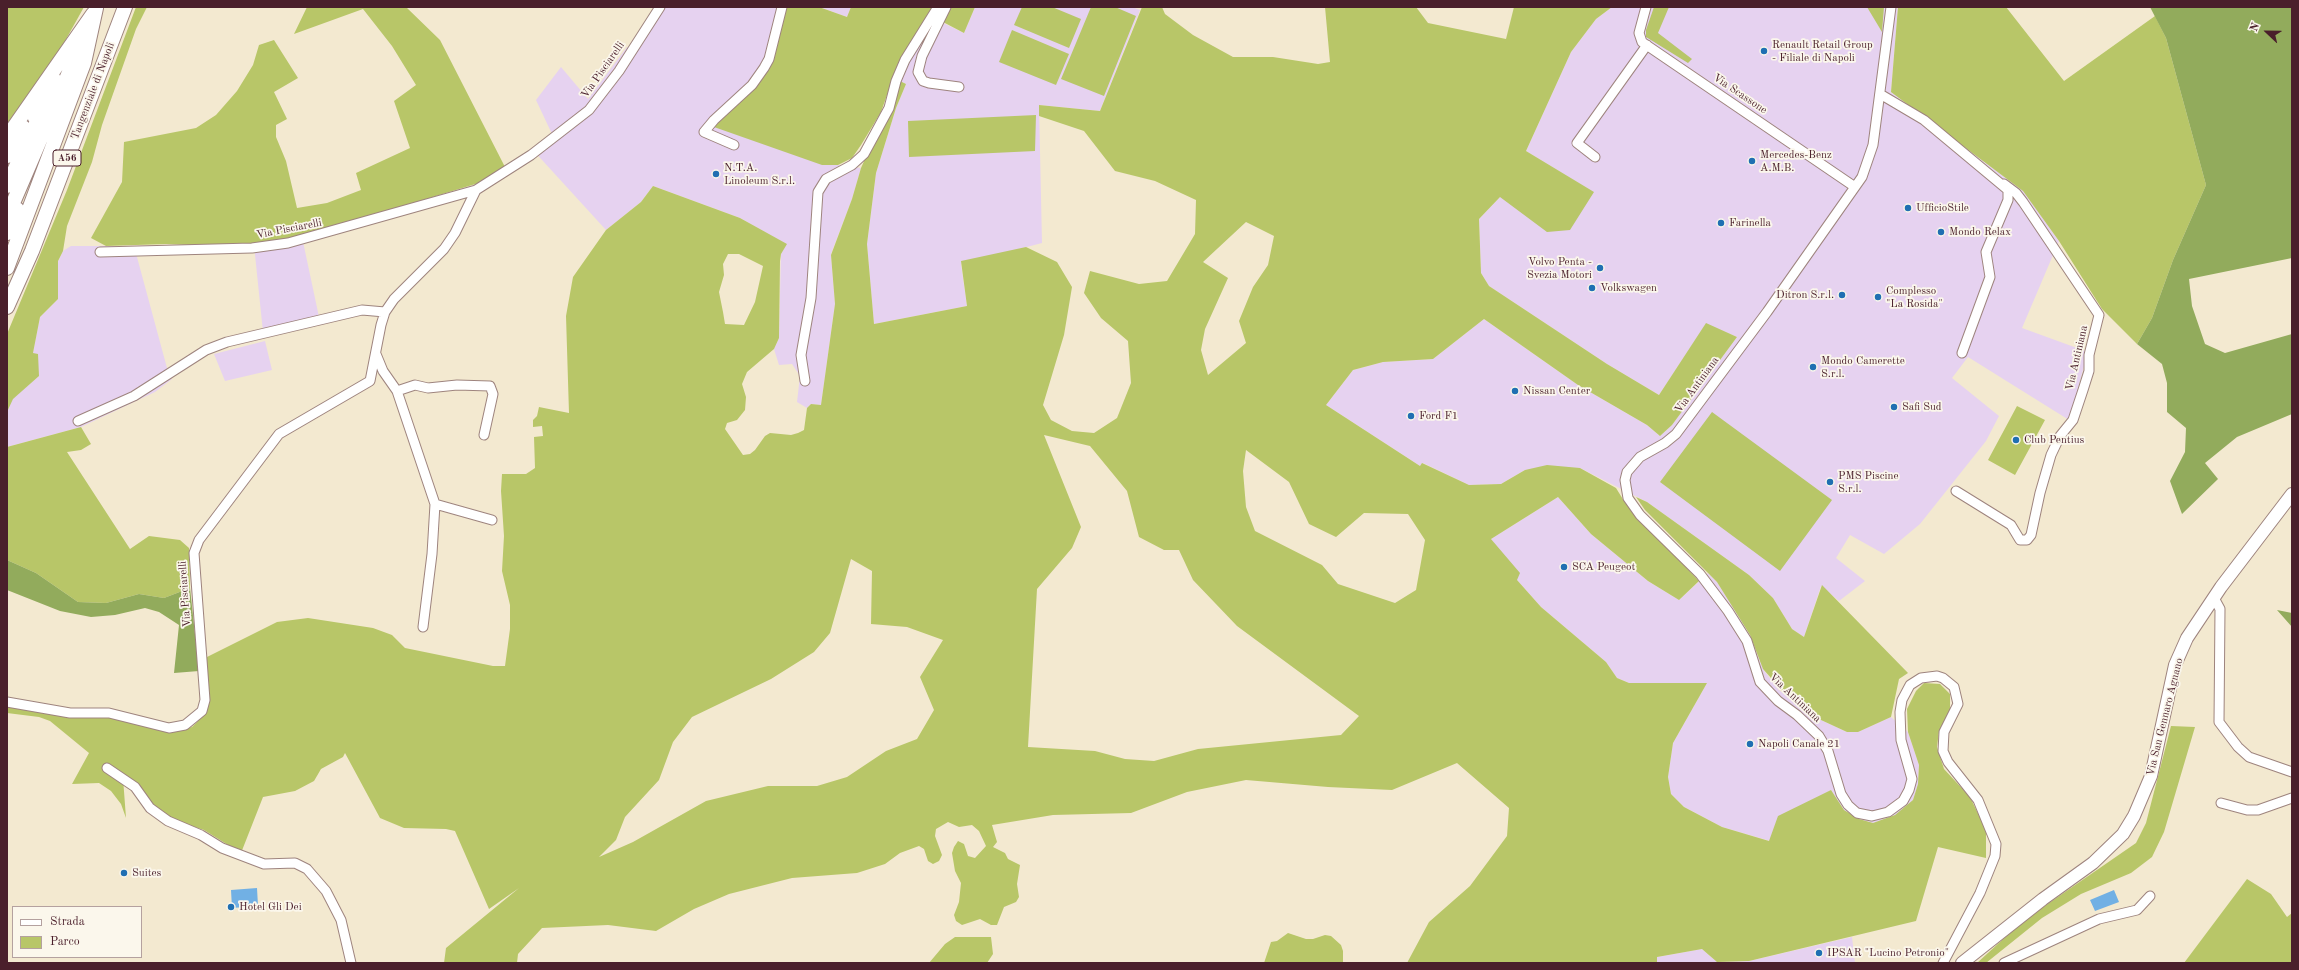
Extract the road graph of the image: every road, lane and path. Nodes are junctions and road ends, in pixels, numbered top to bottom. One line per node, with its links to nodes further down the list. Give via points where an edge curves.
1 (125, 7): 34 (highway, Tangenziale di Napoli / A56, via 32,251)
2 (660, 7): 27 (street, Via Pisciarelli, via 619,71 589,110 531,155)
3 (782, 7): 19 (street, via 769,59 764,68 752,85 704,132)
4 (938, 7): 38 (street, via 905,60 889,108 864,154 852,165 826,179 818,192 811,298 801,355)
5 (946, 7): 14 (street, via 922,56 918,72 923,81)
6 (1646, 7): 10 (street, Via Scassone, via 1638,33 1639,38)
7 (1892, 7): 16 (street, Via Antiniana)
8 (97, 8): 9 (highway); 29 (highway, A56)
9 (83, 32): 11 (highway); 12 (highway); 13 (highway); 25 (highway); 28 (highway); 30 (highway)
10 (1647, 45): 21 (street, via 1577,143); 26 (street, Via Scassone)
11 (57, 63): 15 (highway); 20 (highway)
12 (84, 63): 31 (highway); 33 (highway)
13 (54, 80): 22 (highway); 23 (highway)
14 (959, 87)
15 (39, 88): 17 (highway); 18 (highway)
16 (1880, 94): 24 (street, Via Antiniana, via 1924,120); 26 (street, Via Antiniana, via 1868,165)
17 (7, 136)
18 (7, 145)
19 (734, 145)
20 (7, 156)
21 (1595, 157)
22 (7, 164)
23 (7, 174)
24 (2004, 184): 36 (street, via 2008,190 2008,200 1986,252 1990,277); 42 (street, Via Antiniana, via 2023,202 2100,315 2083,390 2073,420 2060,436 2051,455 2031,535 2027,540 2020,540 2011,525)
25 (7, 186)
26 (1855, 187): 55 (street, Via Antiniana, via 1767,312 1676,434 1666,443 1640,457 1627,472 1626,488 1628,498 1640,515 1700,574 1728,611 1747,641 1760,682 1819,736 1828,752 1841,794 1856,813 1872,816 1888,812 1903,800 1909,790 1912,778 1901,740 1900,712 1902,700 1910,685 1929,676 1944,678 1954,687 1958,704 1944,732 1943,751 1948,762 1978,800 1996,844 1995,856 1980,893)
27 (476, 190): 32 (street, Via Pisciarelli, via 288,243 252,248); 35 (street, Via Pisciarelli, via 444,249 394,299)
28 (7, 201)
29 (7, 217)
30 (7, 233)
31 (7, 249)
32 (100, 252)
33 (7, 268)
34 (7, 308)
35 (385, 312): 37 (street, Via Pisciarelli); 40 (street, via 362,310 227,342 206,350 134,396)
36 (1962, 353)
37 (376, 354): 39 (street, via 383,371); 48 (street, Via Pisciarelli, via 370,381 285,429 274,439 196,545 194,553 205,700 202,711 186,725 170,728 116,714 70,713)
38 (805, 381)
39 (397, 391): 41 (street, via 415,385 428,388 457,385 490,386 493,394); 44 (street)
40 (78, 421)
41 (484, 435)
42 (1956, 491)
43 (2292, 494): 46 (main road, Via San Gennaro Agnano)
44 (435, 504): 45 (street); 47 (street)
45 (492, 520)
46 (2214, 598): 50 (street, via 2220,609 2219,722 2249,757); 56 (main road, Via San Gennaro Agnano, via 2187,638 2175,665 2152,776 2123,834 2093,864 2043,899)
47 (423, 627)
48 (7, 702)
49 (107, 768): 54 (street, via 135,787 150,808 168,821 201,835 222,848 264,864 295,863 307,870 326,891 341,920)
50 (2292, 772)
51 (2292, 798): 52 (street, via 2258,810 2247,810)
52 (2221, 803)
53 (2150, 896): 57 (street, via 2137,910 2099,919)
54 (351, 963)
55 (1942, 963)
56 (1962, 963)
57 (2004, 963)

